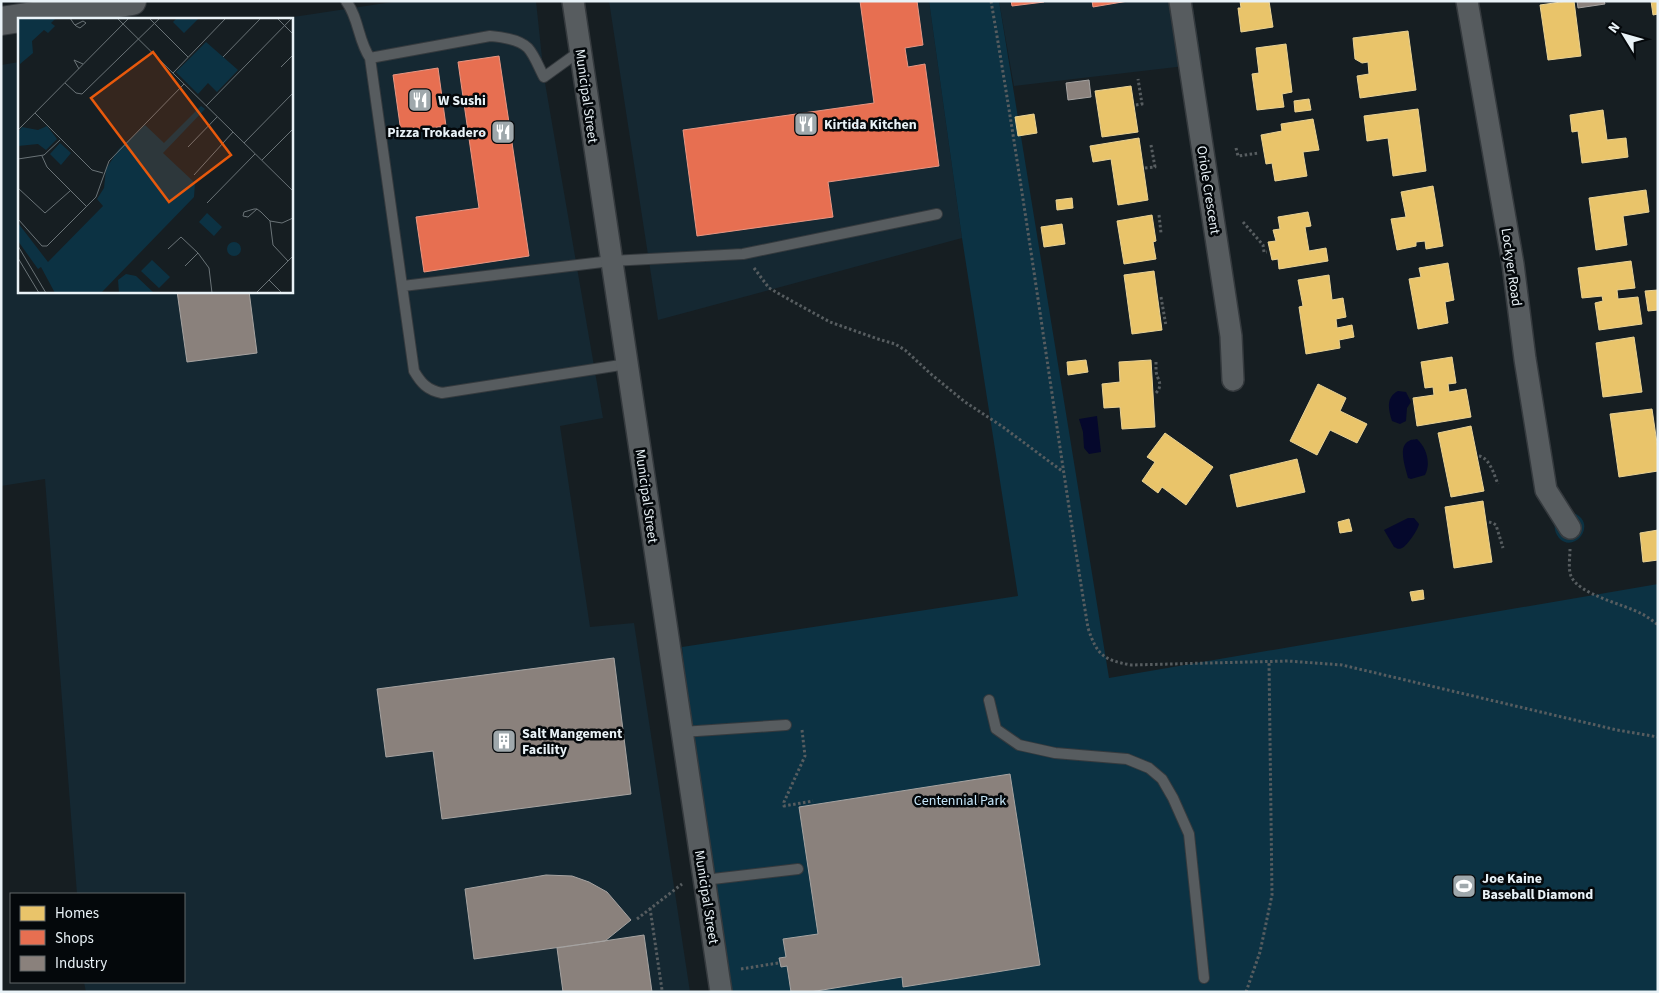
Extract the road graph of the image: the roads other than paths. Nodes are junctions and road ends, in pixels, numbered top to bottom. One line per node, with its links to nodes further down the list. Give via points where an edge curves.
1 (132, 1): 6 (main road)
2 (346, 1): 8 (lane)
3 (573, 1): 7 (street, Municipal Street)
4 (1180, 1): 13 (street, Oriole Crescent, via 1231,336)
5 (1467, 1): 14 (street, Lockyer Road, via 1513,264 1546,490)
6 (1, 20)
7 (580, 51): 8 (lane, via 544,77 528,48 502,37 490,36); 10 (street, Municipal Street)
8 (370, 58): 11 (lane)
9 (937, 214): 10 (lane, via 743,254)
10 (611, 261): 11 (lane); 12 (street, Municipal Street)
11 (403, 286): 12 (lane, via 414,371 427,388 434,391 442,393)
12 (627, 364): 17 (street, Municipal Street)
13 (1232, 380)
14 (1570, 528)
15 (989, 700): 20 (lane, via 996,729 1019,746 1055,754 1127,759 1149,768 1162,779 1189,834)
16 (786, 725): 17 (lane)
17 (682, 732): 19 (street, Municipal Street)
18 (798, 869): 19 (lane)
19 (695, 880): 21 (street, Municipal Street)
20 (1204, 978)
21 (721, 992)

